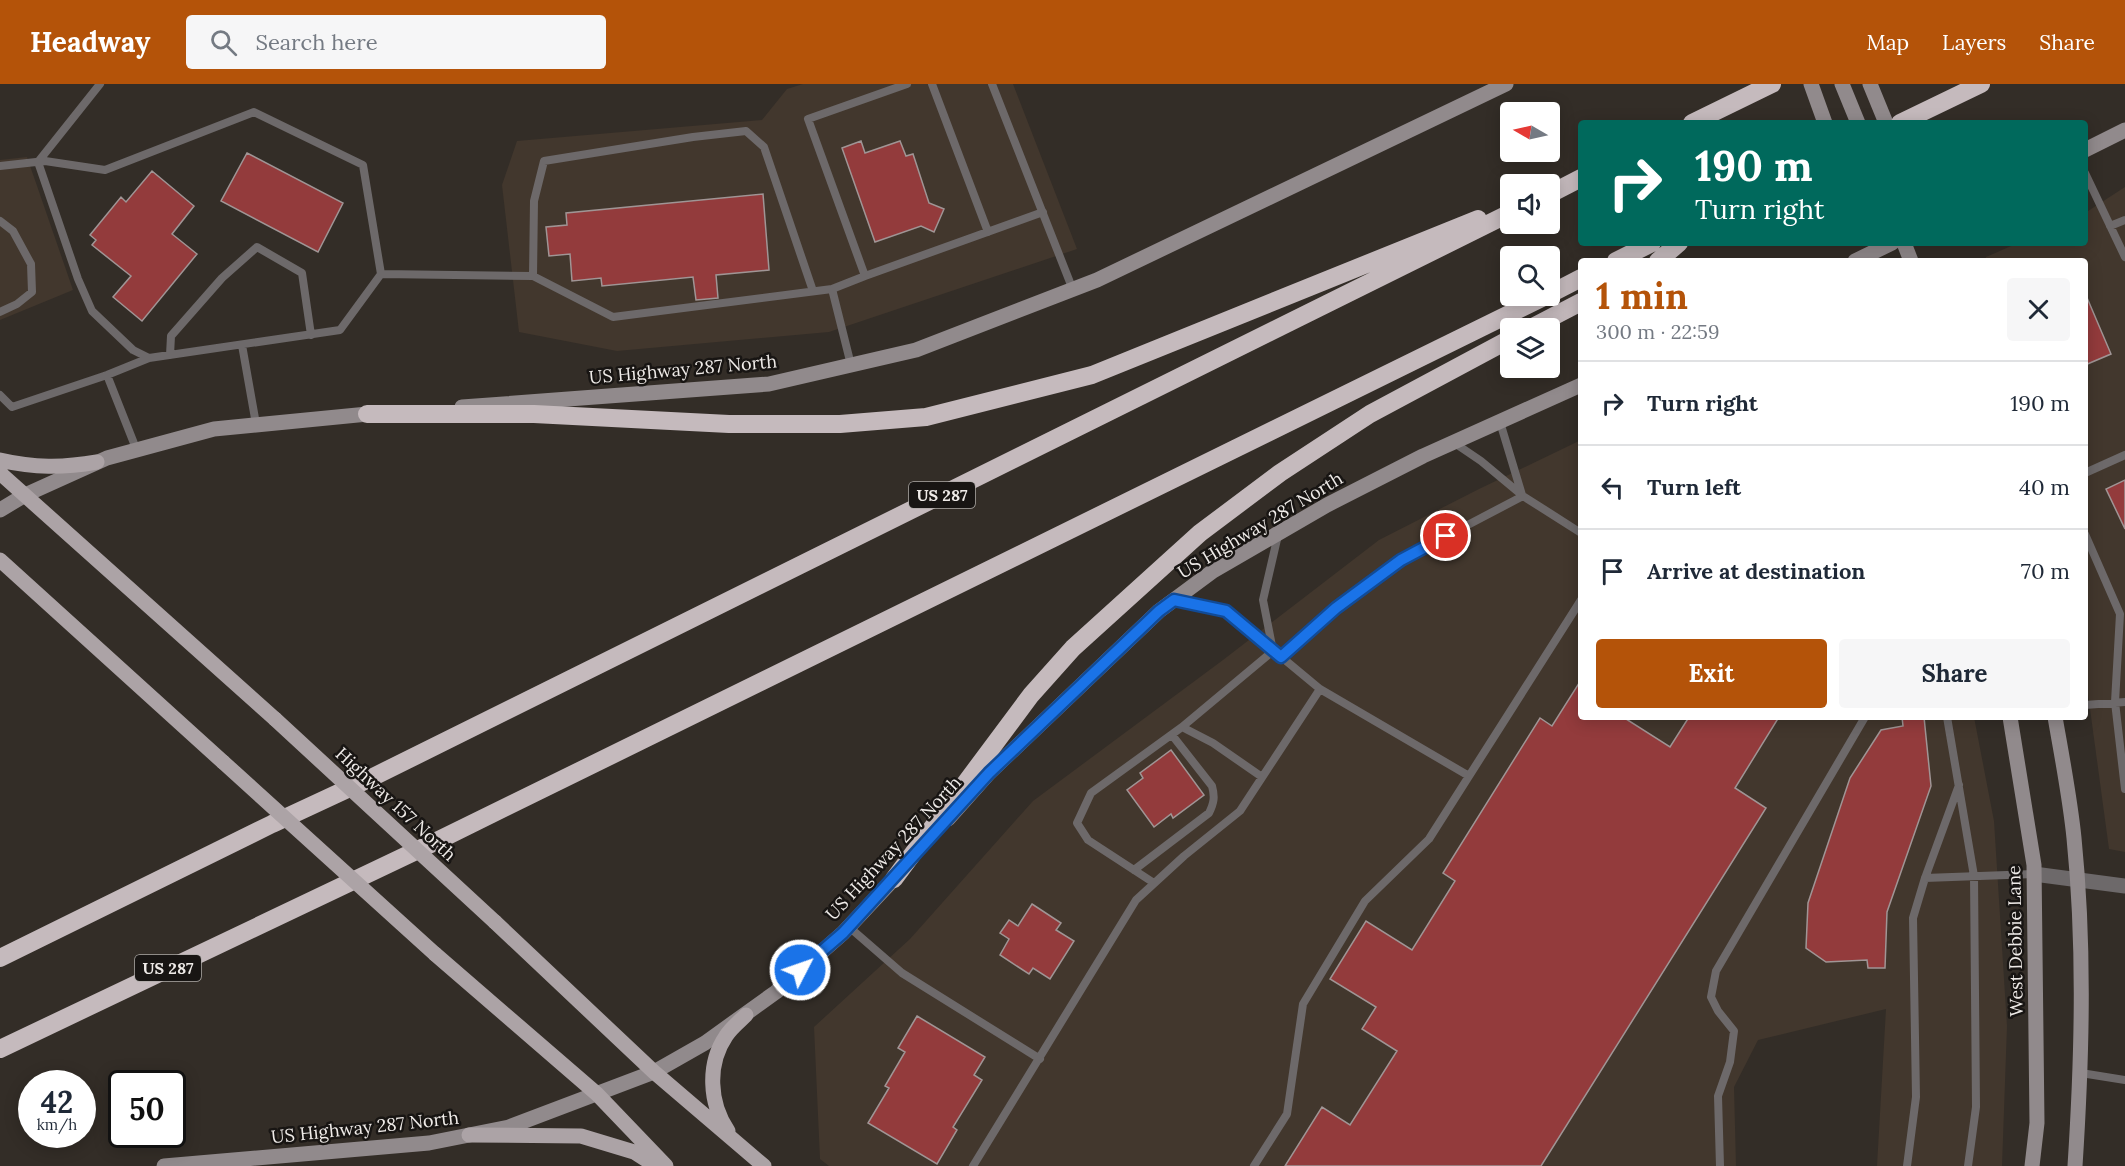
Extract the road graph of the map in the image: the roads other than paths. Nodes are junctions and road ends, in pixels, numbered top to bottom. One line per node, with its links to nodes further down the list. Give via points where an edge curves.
1 (100, 84): 18 (lane)
2 (907, 84): 37 (lane, via 808,119)
3 (932, 84): 29 (lane)
4 (992, 84): 24 (lane)
5 (1506, 84): 41 (main road, US Highway 287 North)
6 (1772, 84): 11 (highway)
7 (1811, 84): 12 (main road)
8 (1842, 84): 13 (main road)
9 (1870, 84): 14 (main road)
10 (1972, 88): 15 (highway)
11 (1698, 120)
12 (1824, 120)
13 (1857, 120)
14 (1885, 120)
15 (1906, 120)
16 (2125, 130): 17 (main road)
17 (2088, 148)
18 (38, 162): 19 (lane); 35 (lane, via 105,170 254,112 363,165); 51 (lane, via 92,311 133,350)
19 (0, 166)
20 (2088, 179): 28 (lane)
21 (1578, 180): 22 (highway)
22 (1560, 189)
23 (1500, 211): 56 (highway, via 1092,375 926,417 840,424 729,424 534,414)
24 (1043, 212): 29 (lane); 41 (lane)
25 (1500, 218): 100 (highway, US 287, via 384,772)
26 (2125, 220): 28 (lane)
27 (0, 221): 45 (lane, via 13,231 30,264 32,292)
28 (2110, 226): 32 (lane)
29 (988, 232): 37 (lane)
30 (1646, 246): 33 (highway)
31 (1676, 246): 34 (highway)
32 (2125, 257)
33 (1622, 258)
34 (1662, 258)
35 (381, 274): 36 (lane); 47 (lane, via 340,330)
36 (533, 276): 42 (lane, via 613,317); 42 (lane, via 534,201 544,160 746,131 764,147)
37 (865, 276): 39 (lane)
38 (1578, 280): 40 (highway, US 287)
39 (832, 289): 42 (lane); 52 (lane)
40 (1560, 289)
41 (1073, 290): 52 (main road, US Highway 287 North, via 916,350)
42 (813, 291)
43 (1578, 304): 46 (highway)
44 (1526, 306): 102 (highway, US 287, via 451,834)
45 (0, 312)
46 (1550, 318)
47 (310, 335): 49 (lane); 50 (lane, via 302,273 257,247 222,278 171,336)
48 (1500, 344): 95 (highway, via 1370,414 1280,473 1200,533 1073,648 1031,695)
49 (242, 345): 50 (lane); 58 (lane)
50 (170, 355): 51 (lane)
51 (149, 358): 53 (lane)
52 (851, 365): 56 (main road, US Highway 287 North, via 769,384)
53 (107, 375): 55 (lane, via 12,407); 60 (lane)
54 (1578, 386): 57 (main road, US Highway 287 North)
55 (0, 395)
56 (367, 414): 58 (main road, US Highway 287 North)
57 (1500, 422): 59 (main road, US Highway 287 North); 67 (lane)
58 (256, 424): 60 (main road, US Highway 287 North, via 214,429)
59 (1453, 442): 67 (lane); 70 (main road, US Highway 287 North)
60 (137, 451): 63 (main road, US Highway 287 North)
61 (2125, 455): 64 (lane)
62 (0, 460): 63 (main road, via 66,468)
63 (97, 462): 66 (main road, US Highway 287 North)
64 (2088, 472)
65 (0, 473): 66 (main road, Highway 157 North)
66 (25, 495): 68 (main road, US Highway 287 North); 104 (main road, Highway 157 North, bridge, via 275,719)
67 (1523, 496): 69 (lane); 76 (lane, via 1401,560 1336,608)
68 (0, 510)
69 (1578, 531)
70 (1278, 533): 73 (main road, US Highway 287 North, via 1213,571); 75 (lane, via 1263,600)
71 (2088, 541): 78 (lane, via 2120,614)
72 (0, 560): 107 (main road, bridge, via 435,954)
73 (1174, 600): 75 (lane, via 1226,611); 95 (main road, US Highway 287 North, via 989,773)
74 (1578, 605): 87 (lane)
75 (1273, 651): 76 (lane); 85 (lane)
76 (1281, 657): 77 (lane)
77 (1320, 689): 87 (lane); 88 (lane)
78 (2115, 702): 79 (lane); 80 (lane); 90 (lane)
79 (2125, 702)
80 (2088, 705)
81 (1864, 720): 116 (lane, via 1716,972 1711,997 1734,1031 1730,1062 1718,1096)
82 (1948, 720): 89 (lane)
83 (2010, 720): 92 (main road, West Debbie Lane)
84 (2055, 720): 96 (main road)
85 (1182, 727): 86 (lane); 88 (lane, via 1214,743)
86 (1172, 735): 91 (lane, via 1212,786 1213,805 1209,813); 91 (lane, via 1091,793 1077,823 1088,840)
87 (1469, 776): 115 (lane, via 1429,839 1365,902 1303,1004 1287,1114)
88 (1262, 777): 97 (lane, via 1240,811)
89 (1960, 784): 93 (lane); 94 (lane)
90 (2125, 789)
91 (1134, 870): 97 (lane)
92 (2034, 874): 93 (lane); 96 (street); 119 (main road, West Debbie Lane, via 2037,1124)
93 (1974, 876): 94 (lane); 118 (lane, via 1976,1107)
94 (1925, 878): 117 (lane, via 1913,918 1916,1097)
95 (894, 879): 99 (main road, US Highway 287 North)
96 (2077, 879): 98 (street); 105 (main road)
97 (1154, 883): 103 (lane, via 1136,900)
98 (2125, 886)
99 (849, 927): 101 (main road, US Highway 287 North); 103 (lane, via 909,978)
100 (0, 958)
101 (746, 1015): 104 (main road, US Highway 287 North); 109 (main road, via 726,1036 714,1062 712,1091 720,1119)
102 (0, 1049)
103 (1040, 1059): 114 (lane)
104 (654, 1072): 107 (main road, US Highway 287 North); 109 (main road, Highway 157 North)
105 (2081, 1072): 106 (lane); 120 (main road)
106 (2125, 1080)
107 (597, 1094): 108 (main road, US Highway 287 North, via 510,1127); 112 (main road)
108 (469, 1136): 110 (main road, US Highway 287 North, via 429,1143); 111 (main road, via 581,1136 634,1152)
109 (737, 1143): 113 (main road, Highway 157 North)
110 (164, 1166)
111 (656, 1166)
112 (666, 1166)
113 (764, 1166)
114 (973, 1166)
115 (1254, 1166)
116 (1720, 1166)
117 (1907, 1166)
118 (1968, 1166)
119 (2032, 1166)
120 (2075, 1166)

